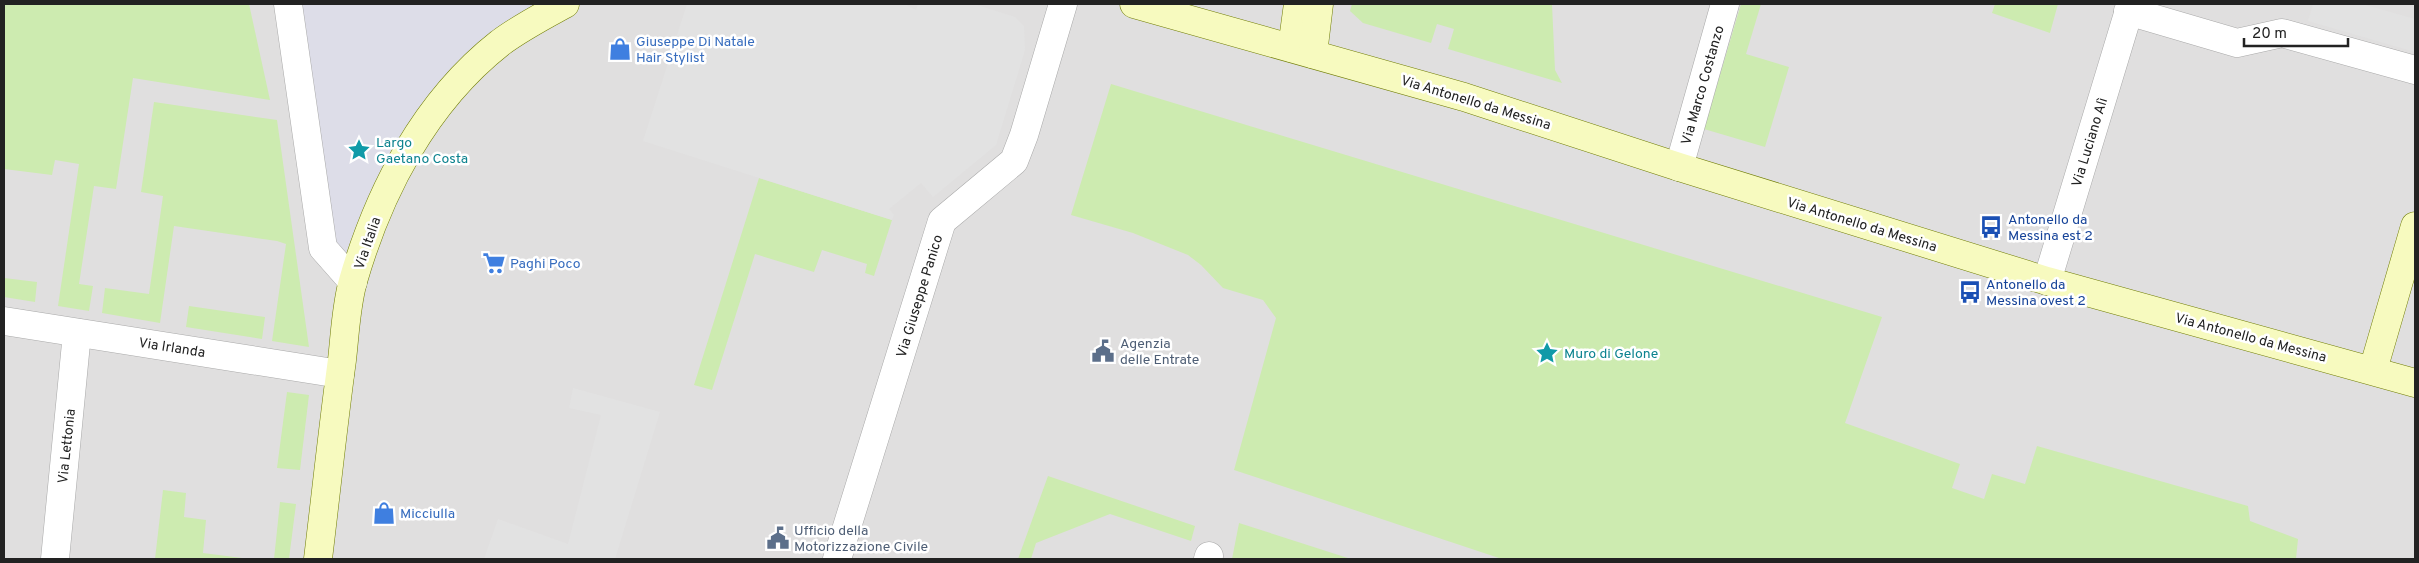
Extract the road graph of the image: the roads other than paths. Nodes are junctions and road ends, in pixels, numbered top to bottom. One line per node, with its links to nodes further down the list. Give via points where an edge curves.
1 (565, 4): 14 (street, Via Italia, via 500,43 443,99 420,130 381,201)
2 (1063, 4): 22 (street, Via Giuseppe Panico, via 1014,161 942,221)
3 (1134, 4): 9 (street, Via Antonello da Messina)
4 (1298, 4): 9 (street)
5 (1320, 4): 9 (street)
6 (1725, 4): 11 (street, Via Marco Costanzo)
7 (289, 5): 14 (street, via 323,248)
8 (2129, 8): 10 (street, via 2237,43 2282,34); 13 (street, Via Luciano Alì)
9 (1302, 51): 11 (street, Via Antonello da Messina, via 1464,97)
10 (2415, 70)
11 (1679, 167): 13 (street, Via Antonello da Messina)
12 (2415, 226): 17 (street)
13 (2047, 281): 17 (street, Via Antonello da Messina)
14 (353, 282): 18 (street, Via Italia)
15 (4, 321): 16 (street, Via Irlanda)
16 (77, 333): 18 (street, Via Irlanda); 20 (street, Via Lettonia)
17 (2373, 370): 19 (street, Via Antonello da Messina)
18 (340, 374): 21 (street, Via Italia)
19 (2415, 383)
20 (55, 559)
21 (318, 559)
22 (837, 559)

